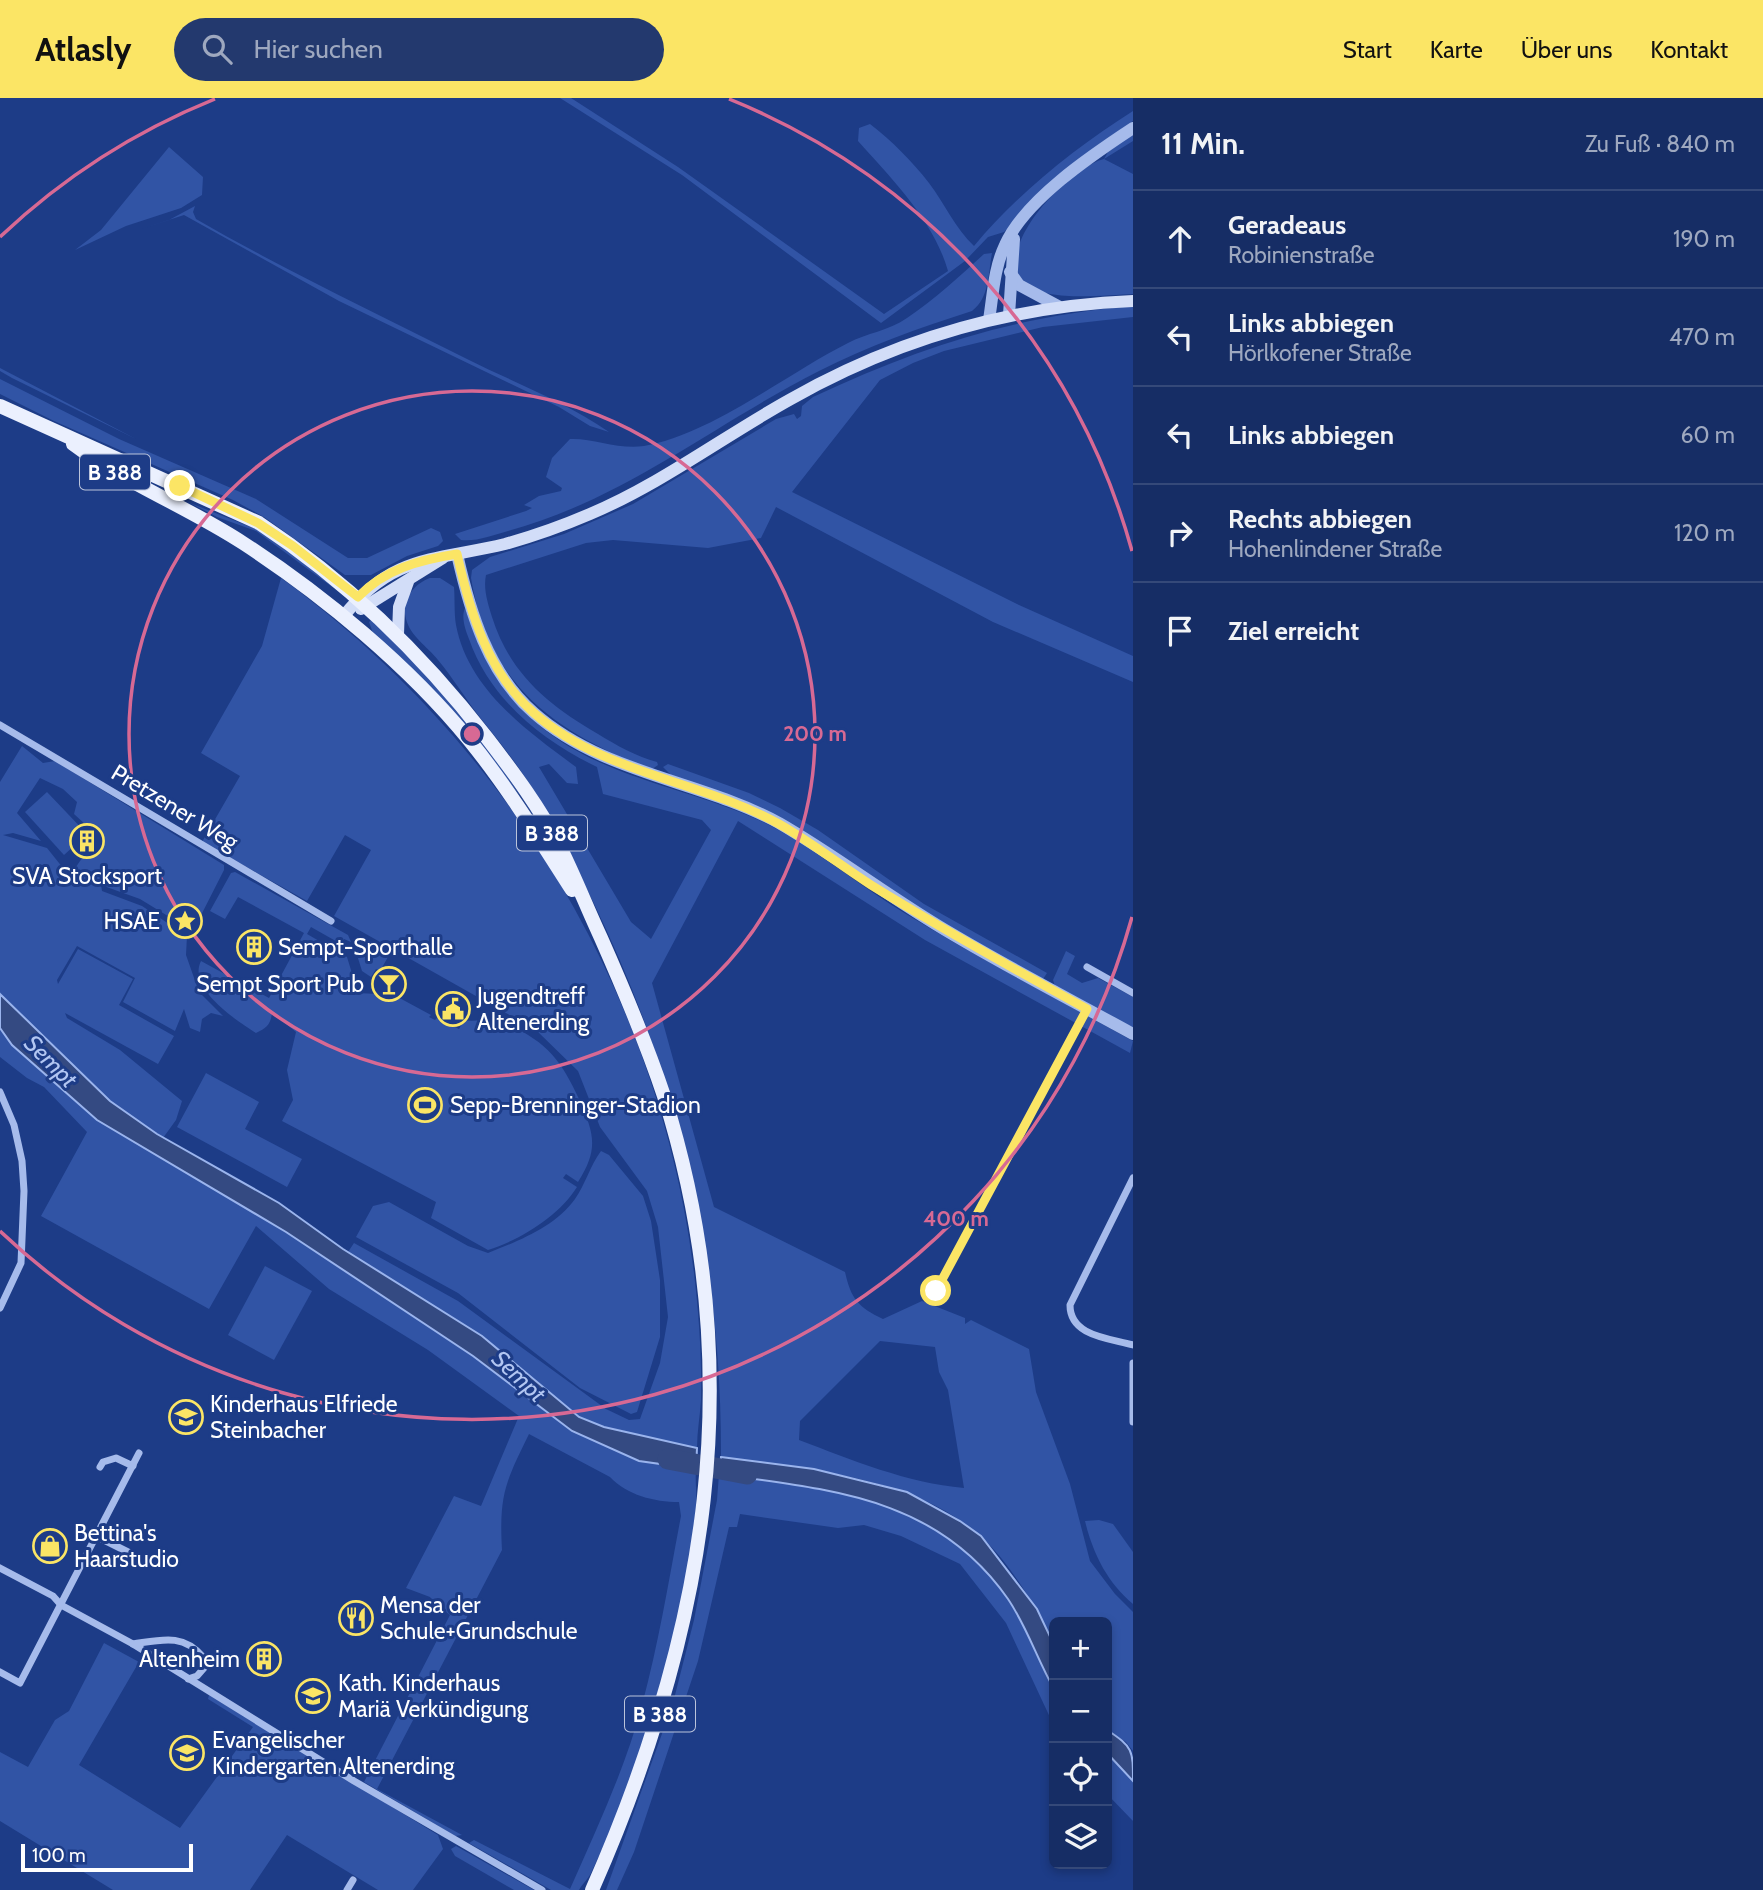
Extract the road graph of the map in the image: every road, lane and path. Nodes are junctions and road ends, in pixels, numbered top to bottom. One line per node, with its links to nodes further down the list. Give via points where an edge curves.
1 (1133, 128): 2 (street, via 1051,189)
2 (1017, 226): 3 (street); 7 (street, via 997,270)
3 (1010, 272): 5 (street, via 1019,285); 6 (street)
4 (1133, 300): 5 (main road)
5 (1058, 306): 6 (main road)
6 (1009, 315): 7 (main road)
7 (989, 320): 10 (main road, via 912,342 850,368 593,513 515,541)
8 (0, 406): 9 (main road, B 388)
9 (62, 436): 12 (main road, B 388, via 96,447 258,523); 13 (main road, B 388, via 107,467 245,544)
10 (451, 555): 11 (main road); 12 (main road, via 411,563 374,583); 20 (street, via 492,660 519,698 552,727 607,757 778,823 953,935)
11 (408, 582): 12 (main road); 14 (main road, via 400,601)
12 (363, 602): 13 (main road); 14 (main road, B 388)
13 (343, 617): 17 (main road, B 388, via 469,740)
14 (398, 634): 17 (main road, B 388, via 451,691 528,792 560,846)
15 (0, 725): 16 (street, Pretzener Weg)
16 (331, 920)
17 (597, 930): 42 (main road, B 388, via 639,1024 674,1133 701,1259 709,1364 709,1448 688,1604 664,1702 636,1786)
18 (1087, 967): 19 (street)
19 (1133, 993)
20 (1087, 1009): 21 (street); 24 (street)
21 (1133, 1034)
22 (0, 1092): 25 (street, via 22,1161 23,1251)
23 (1133, 1178): 26 (street, via 1071,1300 1072,1320 1080,1329)
24 (929, 1298)
25 (0, 1308)
26 (1133, 1345)
27 (1133, 1363): 28 (street)
28 (1133, 1422)
29 (139, 1453): 30 (street)
30 (133, 1466): 31 (street, via 116,1458); 32 (street)
31 (100, 1467)
32 (96, 1536): 33 (street); 35 (street)
33 (128, 1552)
34 (0, 1568): 35 (street)
35 (61, 1605): 36 (street); 37 (street, via 20,1683)
36 (133, 1644): 38 (street); 38 (street, via 175,1638 186,1642 203,1657 204,1668)
37 (0, 1672)
38 (188, 1679): 41 (street)
39 (353, 1880): 40 (street)
40 (347, 1890)
41 (542, 1890)
42 (592, 1890)

